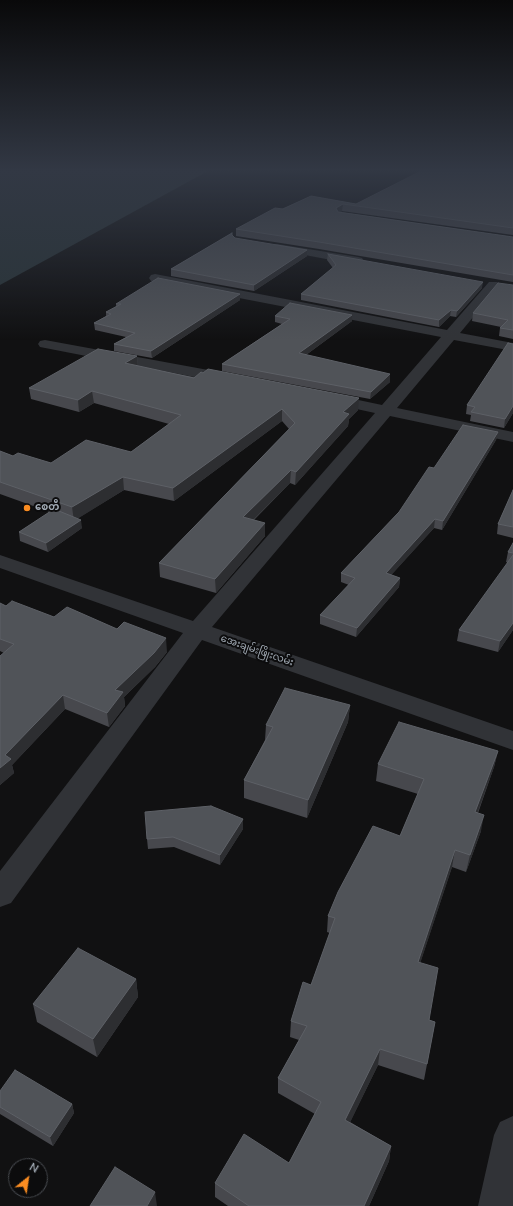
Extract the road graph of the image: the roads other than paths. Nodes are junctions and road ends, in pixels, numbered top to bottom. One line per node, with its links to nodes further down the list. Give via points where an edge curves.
1 (262, 244): 2 (street)
2 (370, 263)
3 (155, 278): 5 (street)
4 (492, 285): 5 (street)
5 (450, 336): 7 (street); 10 (street)
6 (45, 344): 8 (street)
7 (513, 347)
8 (247, 382)
9 (317, 396): 10 (street)
10 (387, 409): 11 (street); 13 (street)
11 (513, 437)
12 (0, 561): 13 (street, အေးချမ်းဖြိုးလမ်း)
13 (198, 630): 14 (street, အေးချမ်းဖြိုးလမ်း); 15 (street)
14 (513, 741)
15 (0, 894)
16 (513, 1135): 17 (street)
17 (498, 1206)

